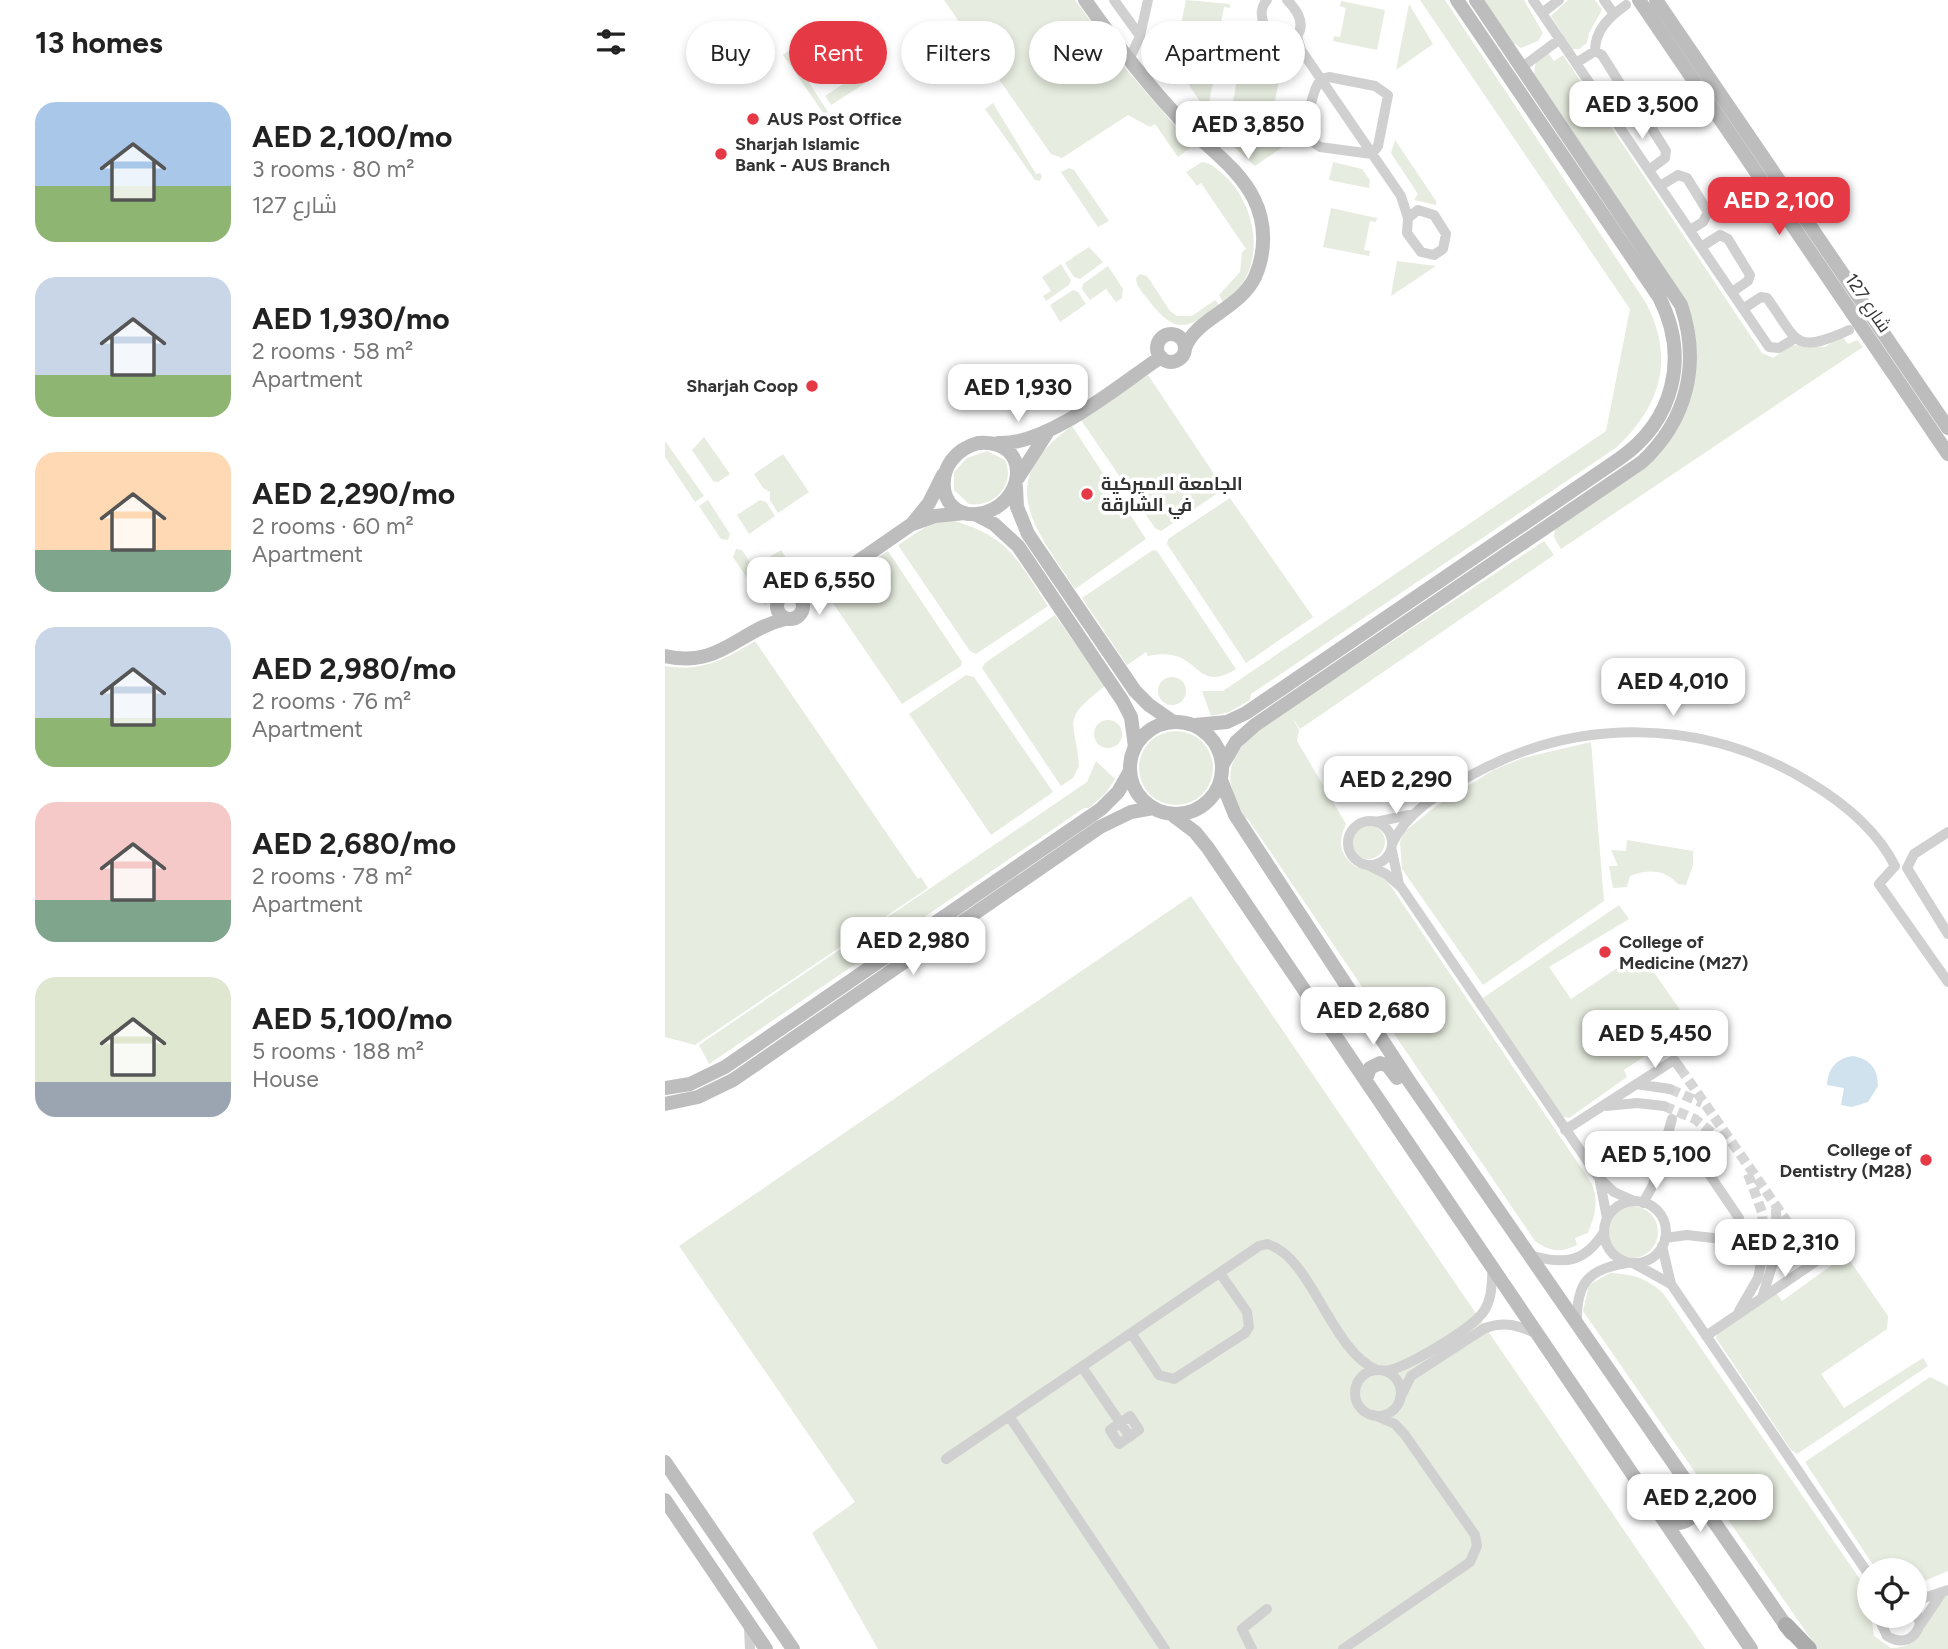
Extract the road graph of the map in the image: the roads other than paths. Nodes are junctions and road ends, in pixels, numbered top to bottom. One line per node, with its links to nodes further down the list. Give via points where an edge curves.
1 (1085, 0): 22 (street)
2 (1114, 0): 18 (street)
3 (1148, 0): 15 (street)
4 (1287, 0): 17 (street)
5 (1457, 0): 30 (street)
6 (1476, 0): 24 (street)
7 (1533, 0): 13 (street)
8 (1559, 0): 13 (street)
9 (1604, 0): 14 (street)
10 (1656, 0): 43 (street, شارع 127)
11 (1263, 3): 16 (street)
12 (1632, 3): 14 (street); 46 (street, شارع 127)
13 (1542, 13): 19 (street)
14 (1613, 14): 20 (street, via 1596,38)
15 (1143, 21)
16 (1263, 21)
17 (1299, 21)
18 (1141, 31): 22 (street)
19 (1560, 39): 23 (street); 24 (street)
20 (1595, 51): 23 (street); 26 (street, via 1624,89 1622,96)
21 (1305, 56): 25 (street)
22 (1129, 60): 41 (street, via 1180,120 1242,180 1260,214 1262,252 1250,286 1227,310)
23 (1576, 63): 26 (street)
24 (1521, 68): 30 (street)
25 (1321, 79): 28 (street); 28 (street, via 1309,139 1320,147); 28 (street, via 1375,86 1386,93 1389,98 1378,146)
26 (1606, 107): 27 (street)
27 (1618, 125): 29 (street); 29 (street, via 1636,113 1644,116 1666,151 1665,158)
28 (1372, 154): 32 (street)
29 (1649, 170): 31 (street)
30 (1584, 174): 56 (street, via 1659,297 1671,325 1675,371 1668,401 1653,428 1625,455 1246,713 1227,722); 58 (street, via 1673,290 1686,322 1690,373 1675,422 1641,462 1255,725 1236,742)
31 (1660, 186): 35 (street); 35 (street, via 1678,175 1687,178 1708,212 1706,219)
32 (1401, 196): 33 (street); 34 (street)
33 (1418, 210): 34 (street); 34 (street, via 1434,215 1446,234 1439,253 1429,255 1418,249 1407,233)
34 (1408, 218)
35 (1690, 230): 36 (street)
36 (1701, 247): 37 (street); 37 (street, via 1720,236 1728,239 1750,275)
37 (1732, 292): 38 (street)
38 (1743, 309): 40 (street, via 1772,349); 40 (street, via 1767,298)
39 (1849, 330): 40 (street, via 1821,342 1803,344)
40 (1794, 339)
41 (1181, 342): 42 (street, via 1176,361); 42 (street, via 1166,335 1159,342)
42 (1161, 357): 44 (street)
43 (1948, 428)
44 (1047, 433): 45 (street, via 1014,443); 48 (street)
45 (993, 443): 47 (street, via 962,449); 48 (street, via 1012,455)
46 (1948, 454)
47 (944, 473): 49 (street, via 950,501); 50 (street)
48 (1017, 482): 49 (street, via 1001,503); 54 (street, via 1020,517 1028,534)
49 (970, 513): 50 (street, via 935,516); 54 (street, via 994,524 1018,546)
50 (912, 524): 51 (street)
51 (802, 600): 52 (street, via 799,616); 52 (street, via 788,593 779,599)
52 (781, 613): 53 (street, via 719,653 696,659)
53 (665, 656)
54 (1129, 696): 55 (street); 57 (street)
55 (1172, 721): 56 (street); 57 (street, via 1153,728)
56 (1195, 725): 58 (street, via 1213,738)
57 (1135, 747): 59 (street)
58 (1223, 764): 60 (street)
59 (1130, 771): 61 (street, via 1137,793); 75 (street, via 1101,809 725,1067 690,1084)
60 (1221, 780): 63 (street, via 1203,806); 73 (street, via 1235,815)
61 (1153, 808): 63 (street); 77 (street, via 1131,812 1100,827 733,1080 698,1097)
62 (1416, 813): 64 (street); 66 (street, via 1402,826); 70 (street, via 1495,763 1561,740 1655,731 1729,745 1822,789 1885,846 1895,866 1879,884)
63 (1171, 814): 72 (street, via 1202,839)
64 (1376, 822): 66 (street, via 1385,826); 67 (street, via 1356,827 1349,839 1351,853)
65 (1948, 832): 69 (street, via 1914,854 1907,868)
66 (1392, 846): 67 (street, via 1383,861); 68 (street)
67 (1368, 865): 68 (street)
68 (1401, 887): 81 (street)
69 (1948, 934)
70 (1948, 982)
71 (1679, 1068): 74 (street, via 1674,1060)
72 (1366, 1079): 73 (street, via 1370,1068 1384,1063 1398,1078); 95 (street)
73 (1409, 1081): 93 (street)
74 (1636, 1084): 76 (street); 79 (street)
75 (665, 1088)
76 (1670, 1089)
77 (665, 1104)
78 (1664, 1106): 79 (street, via 1623,1104)
79 (1597, 1109): 81 (street)
80 (1672, 1119): 82 (street)
81 (1565, 1130): 83 (street)
82 (1664, 1147): 84 (street, via 1652,1189); 87 (street, via 1677,1140 1690,1146 1739,1218)
83 (1598, 1178): 84 (street, via 1614,1192); 85 (street)
84 (1638, 1202): 85 (street, via 1614,1210); 88 (street, via 1661,1216)
85 (1607, 1218): 86 (street)
86 (1604, 1232): 93 (street, via 1591,1250 1575,1260 1555,1262); 94 (street, via 1613,1255)
87 (1732, 1240): 88 (street, via 1687,1235); 89 (street)
88 (1663, 1242): 94 (street, via 1650,1259); 97 (street)
89 (1748, 1242)
90 (1802, 1243): 98 (street, via 1815,1262)
91 (1765, 1248): 99 (street, via 1758,1278)
92 (1777, 1250): 98 (street)
93 (1532, 1256): 100 (street)
94 (1630, 1263): 97 (street); 100 (street, via 1604,1268 1586,1280 1577,1298)
95 (1493, 1267): 102 (street); 106 (street, via 1490,1299 1479,1318 1405,1367)
96 (1220, 1273): 101 (street); 101 (street, via 1249,1319 1245,1333 1181,1377 1159,1375); 104 (street, via 1259,1246 1276,1246)
97 (1671, 1284): 103 (street)
98 (1762, 1298): 99 (street)
99 (1734, 1317): 103 (street)
100 (1577, 1323): 115 (street)
101 (1131, 1334): 105 (street)
102 (1539, 1335): 108 (street, via 1505,1324 1486,1328 1411,1376); 117 (street)
103 (1706, 1336): 118 (street)
104 (1349, 1347): 106 (street, via 1366,1365); 107 (street, via 1358,1370)
105 (1082, 1367): 110 (street); 112 (street)
106 (1381, 1370): 107 (street, via 1364,1374); 108 (street, via 1399,1385)
107 (1356, 1387): 109 (street, via 1361,1408)
108 (1399, 1400): 109 (street, via 1385,1414); 111 (street, via 1398,1422)
109 (1374, 1415): 111 (street, via 1395,1424)
110 (1009, 1416): 113 (street); 130 (street)
111 (1405, 1435): 132 (street, via 1475,1535 1474,1555)
112 (1130, 1437)
113 (946, 1458)
114 (665, 1462): 129 (street)
115 (1699, 1497): 117 (street, via 1699,1507 1690,1520 1680,1524); 124 (street)
116 (665, 1500): 123 (street)
117 (1665, 1521): 133 (street)
118 (1857, 1558)
119 (1944, 1592): 120 (street); 122 (street)
120 (1927, 1597)
121 (1267, 1609): 131 (street, via 1242,1629)
122 (1927, 1615)
123 (747, 1621): 127 (street); 128 (street)
124 (1786, 1625): 134 (street); 135 (main road)
125 (1883, 1628): 126 (street, via 1893,1640 1914,1637)
126 (1918, 1628)
127 (750, 1649)
128 (766, 1649)
129 (793, 1649)
130 (1165, 1649)
131 (1252, 1649)
132 (1343, 1649)
133 (1751, 1649)
134 (1801, 1649)
135 (1809, 1649)

